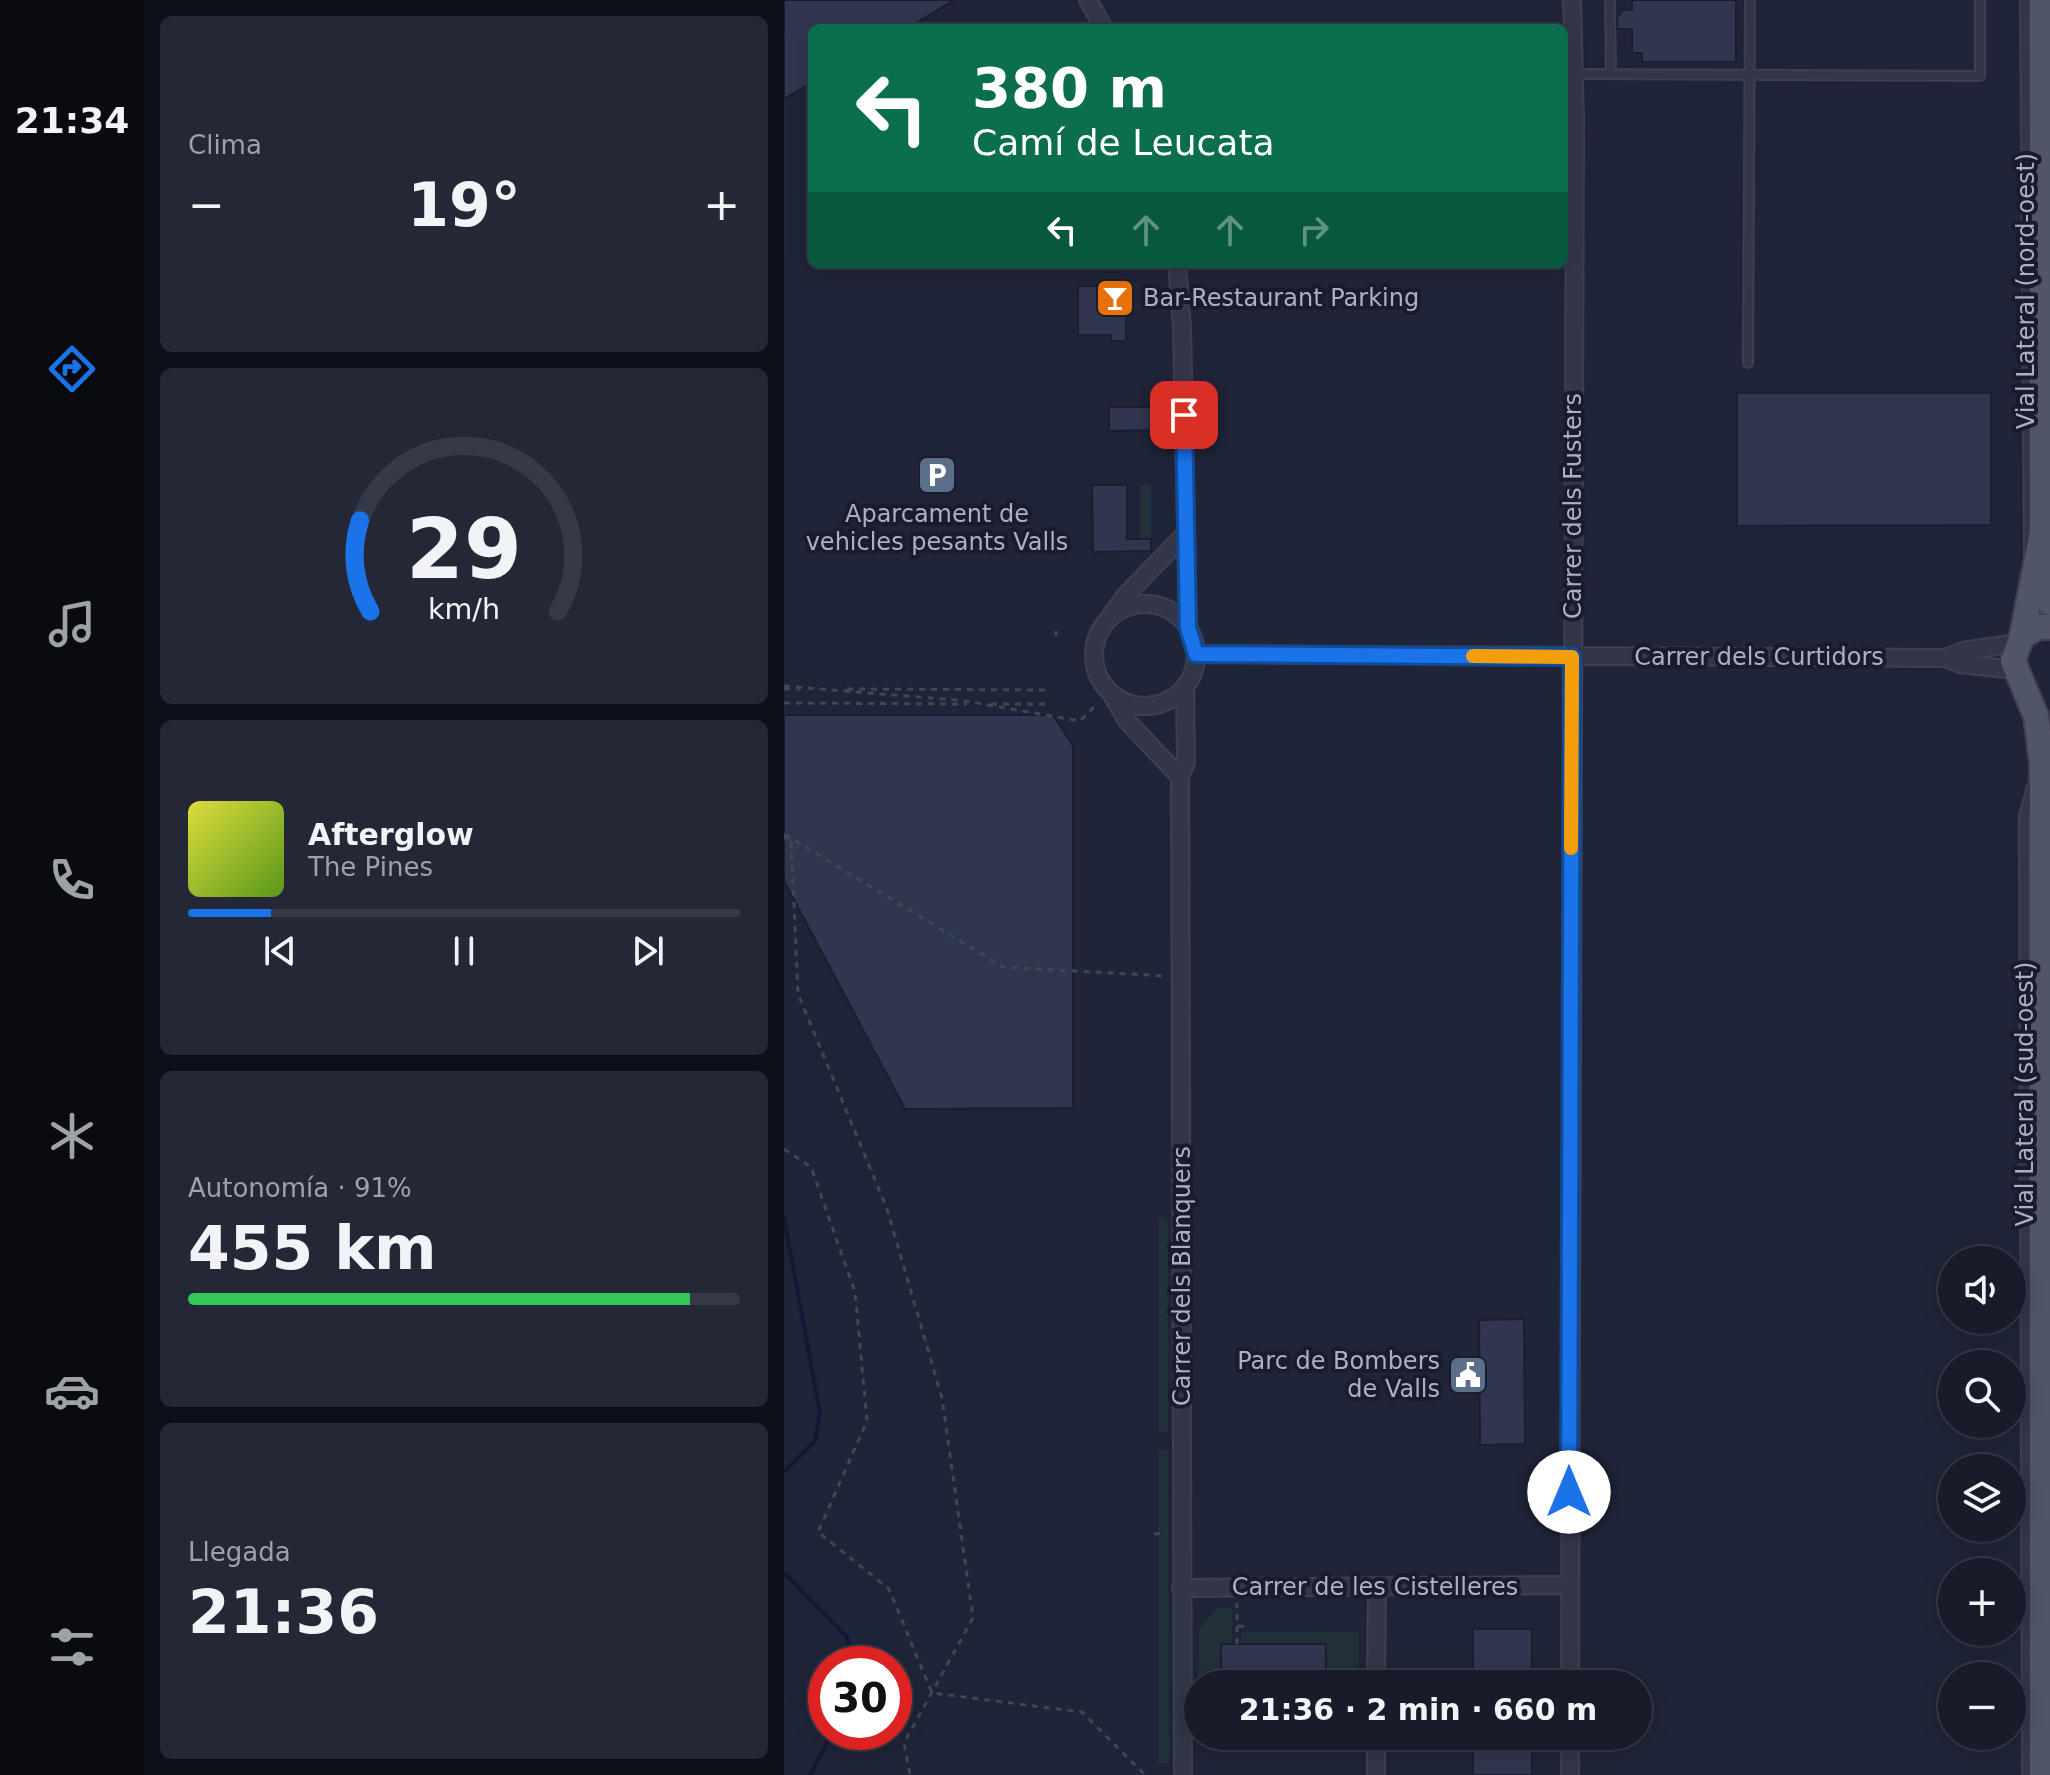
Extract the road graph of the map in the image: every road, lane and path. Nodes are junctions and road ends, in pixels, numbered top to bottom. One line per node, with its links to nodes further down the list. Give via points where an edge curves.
1 (1088, 0): 8 (street)
2 (1572, 0): 9 (street, Carrer dels Fusters)
3 (1610, 0): 10 (lane)
4 (1750, 0): 11 (lane)
5 (1980, 0): 11 (lane, via 1980,76)
6 (2025, 0): 16 (lane, Vial Lateral (nord-oest), via 2027,543)
7 (2042, 0): 15 (main road)
8 (1102, 24)
9 (1573, 74): 10 (lane); 23 (street, Carrer dels Fusters)
10 (1611, 74): 11 (lane)
11 (1751, 75): 13 (lane)
12 (1177, 268): 14 (street)
13 (1748, 363)
14 (1186, 533): 18 (street); 20 (street)
15 (2046, 542): 16 (main road); 17 (main road)
16 (2032, 582): 21 (main road)
17 (2050, 603)
18 (1105, 624): 20 (street, via 1120,611 1148,604 1167,609); 30 (street, via 1095,659)
19 (2050, 627): 21 (main road, via 2039,627)
20 (1188, 628): 22 (street)
21 (2019, 640): 24 (street, Carrer dels Curtidors); 25 (main road)
22 (1196, 654): 23 (street, Carrer dels Curtidors); 26 (street)
23 (1572, 657): 24 (street, Carrer dels Curtidors); 41 (street, Carrer dels Fusters)
24 (1945, 658): 25 (street, Carrer dels Curtidors)
25 (2018, 674): 28 (main road, via 2035,687); 33 (main road)
26 (1185, 686): 30 (street, via 1163,702 1144,705 1126,702); 34 (street, Carrer dels Blanquers, via 1186,762)
27 (784, 688): 29 (path); 30 (path, via 966,701 1080,721)
28 (2050, 688)
29 (1047, 690)
30 (1110, 691): 34 (street, via 1127,721)
31 (784, 703): 32 (path)
32 (1047, 704)
33 (2045, 751): 58 (lane, Vial Lateral (sud-oest), via 2024,816); 59 (main road)
34 (1180, 777): 37 (street, Carrer dels Blanquers)
35 (784, 836): 36 (path)
36 (791, 838): 37 (path, via 1003,967); 50 (path, via 798,994 887,1209 942,1398 973,1618)
37 (1182, 977): 43 (street, Carrer dels Blanquers)
38 (784, 1149): 50 (path, via 811,1167 855,1292 866,1406 867,1421 818,1532 889,1589)
39 (1168, 1533): 40 (path)
40 (1154, 1534)
41 (1569, 1585): 42 (street, Carrer de les Cistelleres); 49 (street, Carrer dels Fusters)
42 (1377, 1587): 43 (street, Carrer de les Cistelleres); 48 (street)
43 (1181, 1588): 55 (street, Carrer dels Blanquers)
44 (1237, 1603): 45 (path)
45 (1237, 1626): 46 (path); 47 (path)
46 (1250, 1627)
47 (1237, 1644)
48 (1376, 1670)
49 (1570, 1670)
50 (932, 1693): 53 (path, via 904,1743); 54 (path, via 1082,1712)
51 (1376, 1750): 56 (street)
52 (1570, 1750): 57 (street)
53 (910, 1775)
54 (1145, 1775)
55 (1183, 1775)
56 (1376, 1775)
57 (1570, 1775)
58 (2027, 1775)
59 (2042, 1775)

